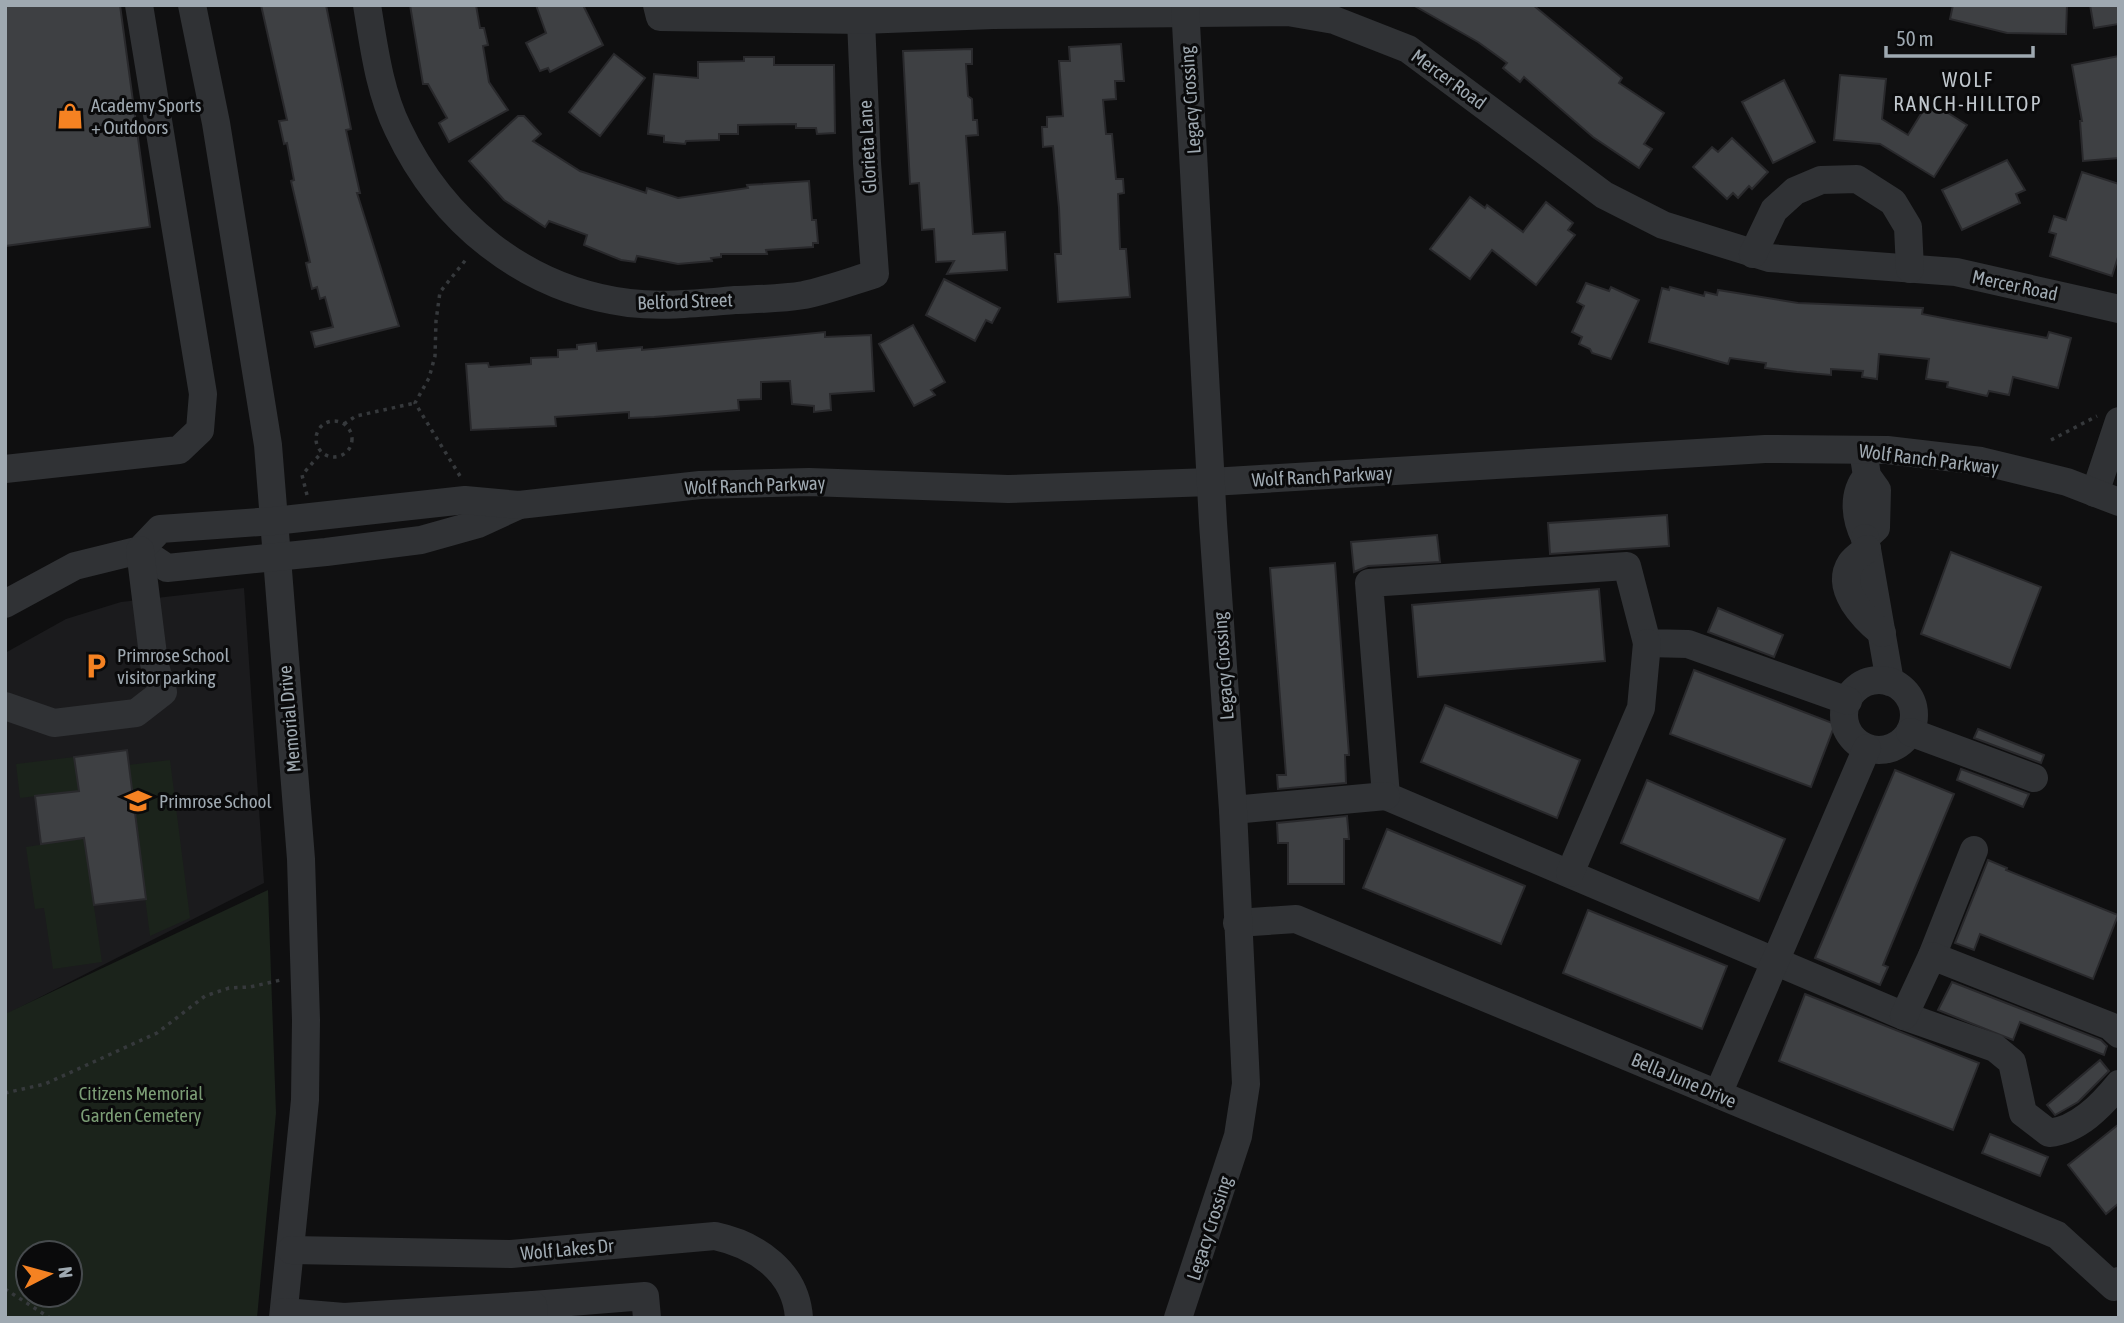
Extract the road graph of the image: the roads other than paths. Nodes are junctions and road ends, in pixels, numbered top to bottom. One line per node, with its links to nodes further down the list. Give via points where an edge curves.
1 (139, 5): 13 (street, via 203,394 200,430 178,450)
2 (192, 5): 17 (street, Memorial Drive, via 216,123 268,444)
3 (367, 5): 9 (street, Belford Street, via 380,78 397,127 428,183 468,229 518,267 577,292 628,303 676,306 803,295)
4 (657, 5): 6 (street, Mercer Road, via 660,17)
5 (1184, 9): 6 (street, Mercer Road); 7 (street, Mercer Road, via 1288,12 1334,20 1408,49 1604,195 1663,225); 14 (street, Legacy Crossing)
6 (861, 20): 9 (street, Glorieta Lane)
7 (1753, 254): 8 (street, Mercer Road); 8 (street, via 1774,210 1795,191 1821,180 1857,179 1893,202 1908,227)
8 (1910, 269): 10 (street, Mercer Road, via 1956,272)
9 (875, 274)
10 (2119, 309)
11 (2109, 418): 15 (street)
12 (1865, 463): 14 (street, Wolf Ranch Parkway, via 1765,449); 15 (street, Wolf Ranch Parkway, via 1981,461); 22 (street, via 1858,488 1858,522 1866,543)
13 (5, 469)
14 (1211, 482): 16 (street, Wolf Ranch Parkway, via 1008,489 809,482 700,485); 29 (street, Legacy Crossing)
15 (2107, 497)
16 (519, 505): 17 (street, Wolf Ranch Parkway, via 465,500); 19 (street, Wolf Ranch Parkway, via 478,524 421,540)
17 (274, 521): 18 (street, Wolf Ranch Parkway, via 160,529); 19 (street, Memorial Drive)
18 (140, 550): 19 (street, Wolf Ranch Parkway, via 167,568); 20 (street, Wolf Ranch Parkway, via 75,566); 24 (street, via 153,663 163,692 136,713 54,723)
19 (276, 557): 39 (street, Memorial Drive, via 302,859 305,978 305,1100)
20 (5, 604)
21 (1647, 643): 23 (street, via 1688,644); 28 (street, via 1627,566 1369,583); 31 (street, via 1641,708)
22 (1890, 682): 23 (street, via 1867,683); 25 (street, via 1909,697 1913,708)
23 (1848, 701): 26 (street, via 1847,729)
24 (5, 706)
25 (1910, 732): 26 (street, via 1893,747); 27 (street)
26 (1867, 748): 34 (street)
27 (2034, 778)
28 (1387, 796): 29 (street); 31 (street)
29 (1233, 810): 32 (street, Legacy Crossing)
30 (1974, 850): 33 (street)
31 (1570, 873): 34 (street)
32 (1237, 923): 38 (street, Bella June Drive, via 1296,919); 46 (street, Legacy Crossing, via 1246,1084 1238,1136)
33 (1932, 956): 35 (street); 36 (street, via 2110,1026)
34 (1775, 960): 35 (street); 38 (street)
35 (1904, 1016): 37 (street, via 1995,1048 2012,1062 2023,1113 2049,1133 2065,1132 2081,1122)
36 (2119, 1034)
37 (2119, 1084)
38 (1718, 1094): 40 (street, Bella June Drive, via 2057,1235)
39 (291, 1250): 42 (street, Memorial Drive); 45 (street, Wolf Lakes Dr, via 511,1254 715,1236 738,1241 791,1282)
40 (2116, 1284)
41 (534, 1311): 43 (street); 44 (street, via 645,1296)
42 (284, 1315): 43 (street)
43 (344, 1318)
44 (647, 1318)
45 (799, 1318)
46 (1178, 1318)

